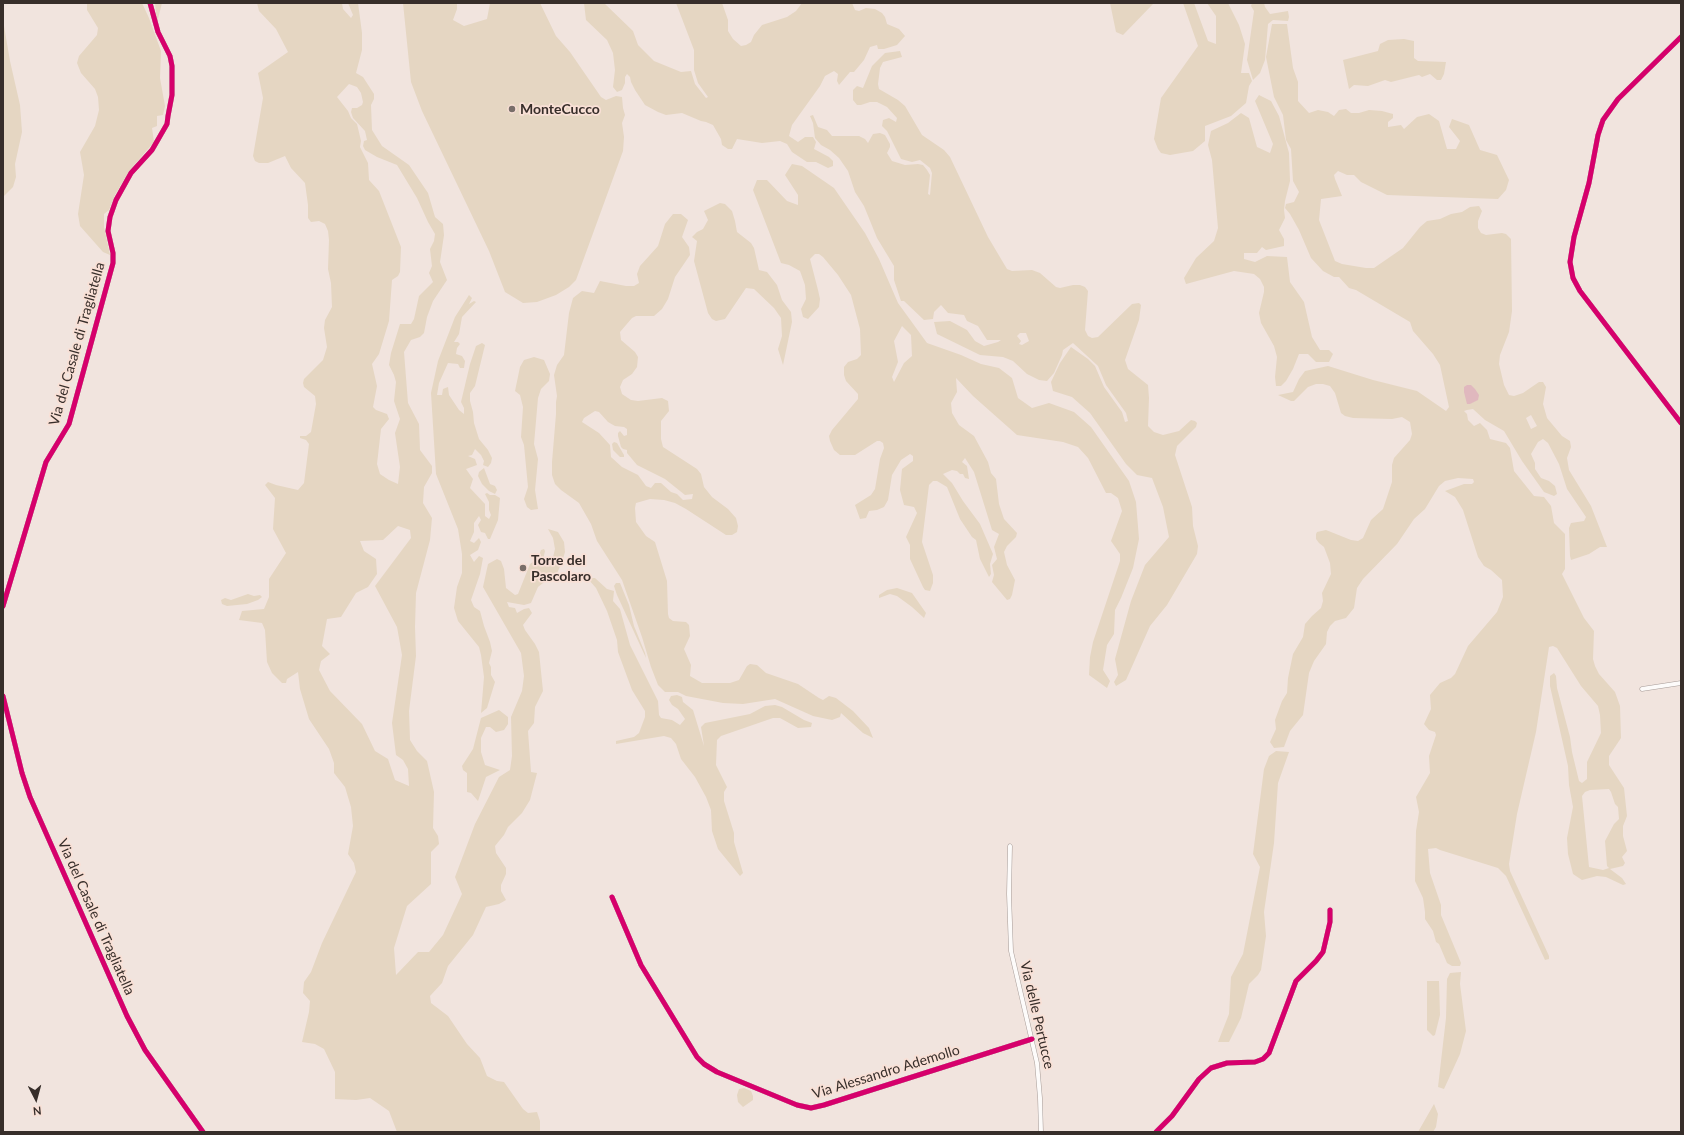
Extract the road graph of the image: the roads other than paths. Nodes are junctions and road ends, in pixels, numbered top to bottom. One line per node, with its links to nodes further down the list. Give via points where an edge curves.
1 (150, 3): 4 (street, Via del Casale di Tragliatella, via 158,32 172,66 172,95 167,124 152,150 131,173 110,217 108,231 113,263 69,424 46,462)
2 (1681, 37): 3 (street, via 1618,99 1603,120 1570,258 1572,275 1580,291)
3 (1681, 423)
4 (3, 606)
5 (1681, 682): 6 (street)
6 (1642, 689)
7 (3, 696): 12 (street, Via del Casale di Tragliatella, via 22,773 32,801 138,1040)
8 (1010, 846): 11 (street, Via delle Pertucce, via 1011,951)
9 (612, 897): 11 (street, Via Alessandro Ademollo, via 641,965 697,1057 720,1073 798,1105 811,1108 824,1105)
10 (1330, 910): 14 (street, via 1324,950 1296,980 1269,1053 1255,1062 1227,1063 1211,1068)
11 (1032, 1039): 13 (street, Via delle Pertucce, via 1038,1073)
12 (203, 1132)
13 (1041, 1132)
14 (1156, 1132)

